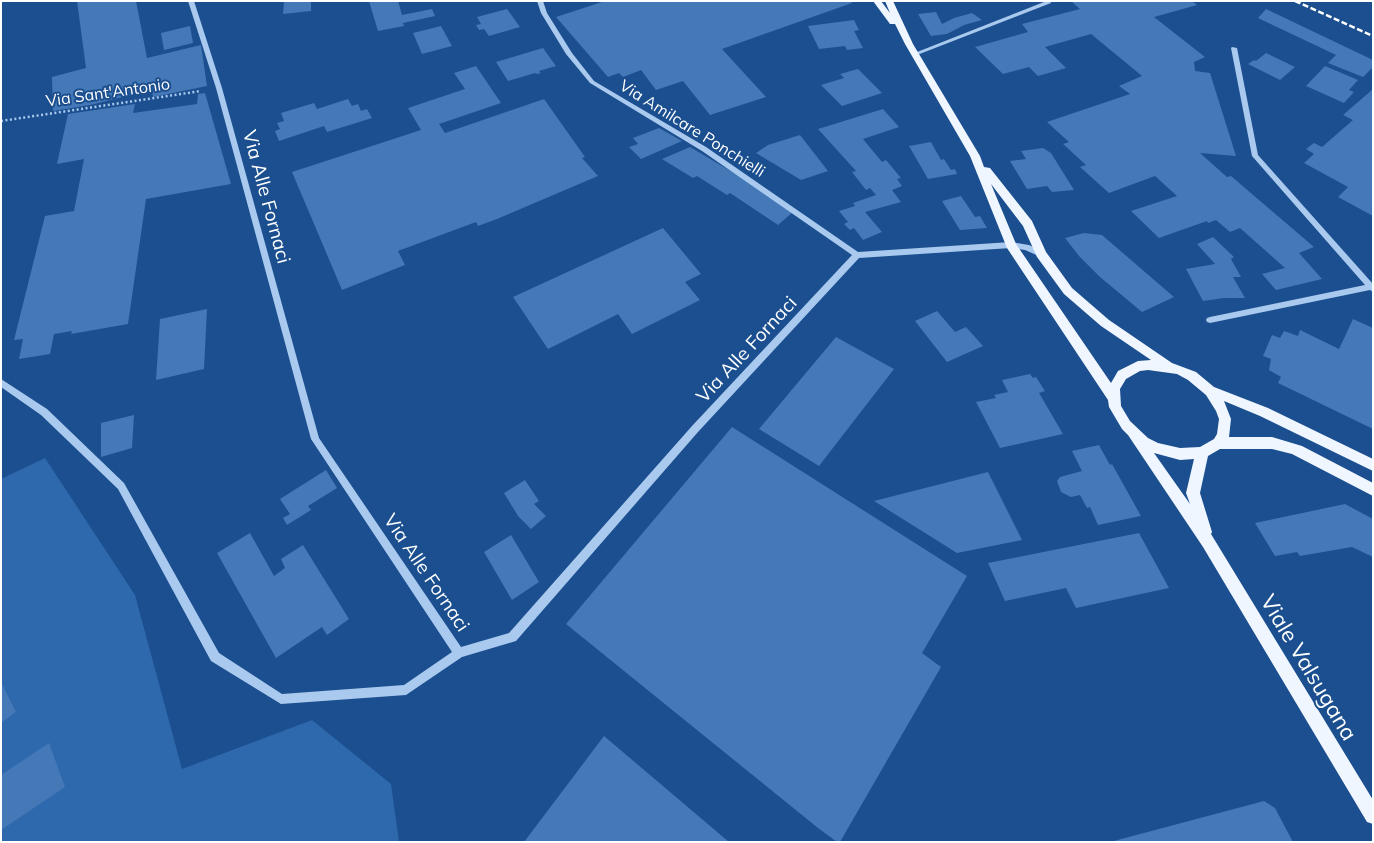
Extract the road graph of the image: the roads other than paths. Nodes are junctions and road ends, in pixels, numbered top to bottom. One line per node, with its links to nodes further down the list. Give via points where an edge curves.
1 (191, 1): 25 (street, Via Alle Fornaci, via 219,88 315,439)
2 (540, 1): 12 (street, Via Amilcare Ponchielli, via 569,54 592,82 704,149)
3 (877, 1): 6 (main road)
4 (889, 1): 6 (main road)
5 (1046, 1): 8 (street, via 1048,3)
6 (909, 44): 8 (main road)
7 (1234, 48): 13 (street, via 1254,156)
8 (915, 54): 9 (main road)
9 (975, 156): 10 (main road); 11 (main road, via 1028,224)
10 (1011, 245): 11 (street); 12 (street); 18 (main road)
11 (1042, 254): 15 (main road, via 1068,291 1105,323)
12 (857, 255): 25 (street, Via Alle Fornaci, via 695,429 512,637)
13 (1372, 288): 14 (street)
14 (1210, 320)
15 (1170, 367): 17 (main road, via 1192,376); 18 (main road, via 1148,365 1129,370 1117,382)
16 (1, 382): 25 (street, via 44,412 121,486 214,657 281,698 406,690)
17 (1210, 391): 20 (main road, via 1225,418 1223,436); 22 (main road, via 1264,412)
18 (1114, 398): 19 (main road, via 1120,416)
19 (1134, 434): 21 (main road, via 1168,452); 24 (main road, Viale Valsugana)
20 (1218, 443): 21 (main road); 23 (main road, via 1286,446)
21 (1202, 452): 24 (main road, Viale Valsugana, via 1193,493)
22 (1373, 465)
23 (1373, 490)
24 (1208, 542): 26 (main road, Viale Valsugana)
25 (459, 653)
26 (1373, 816)

